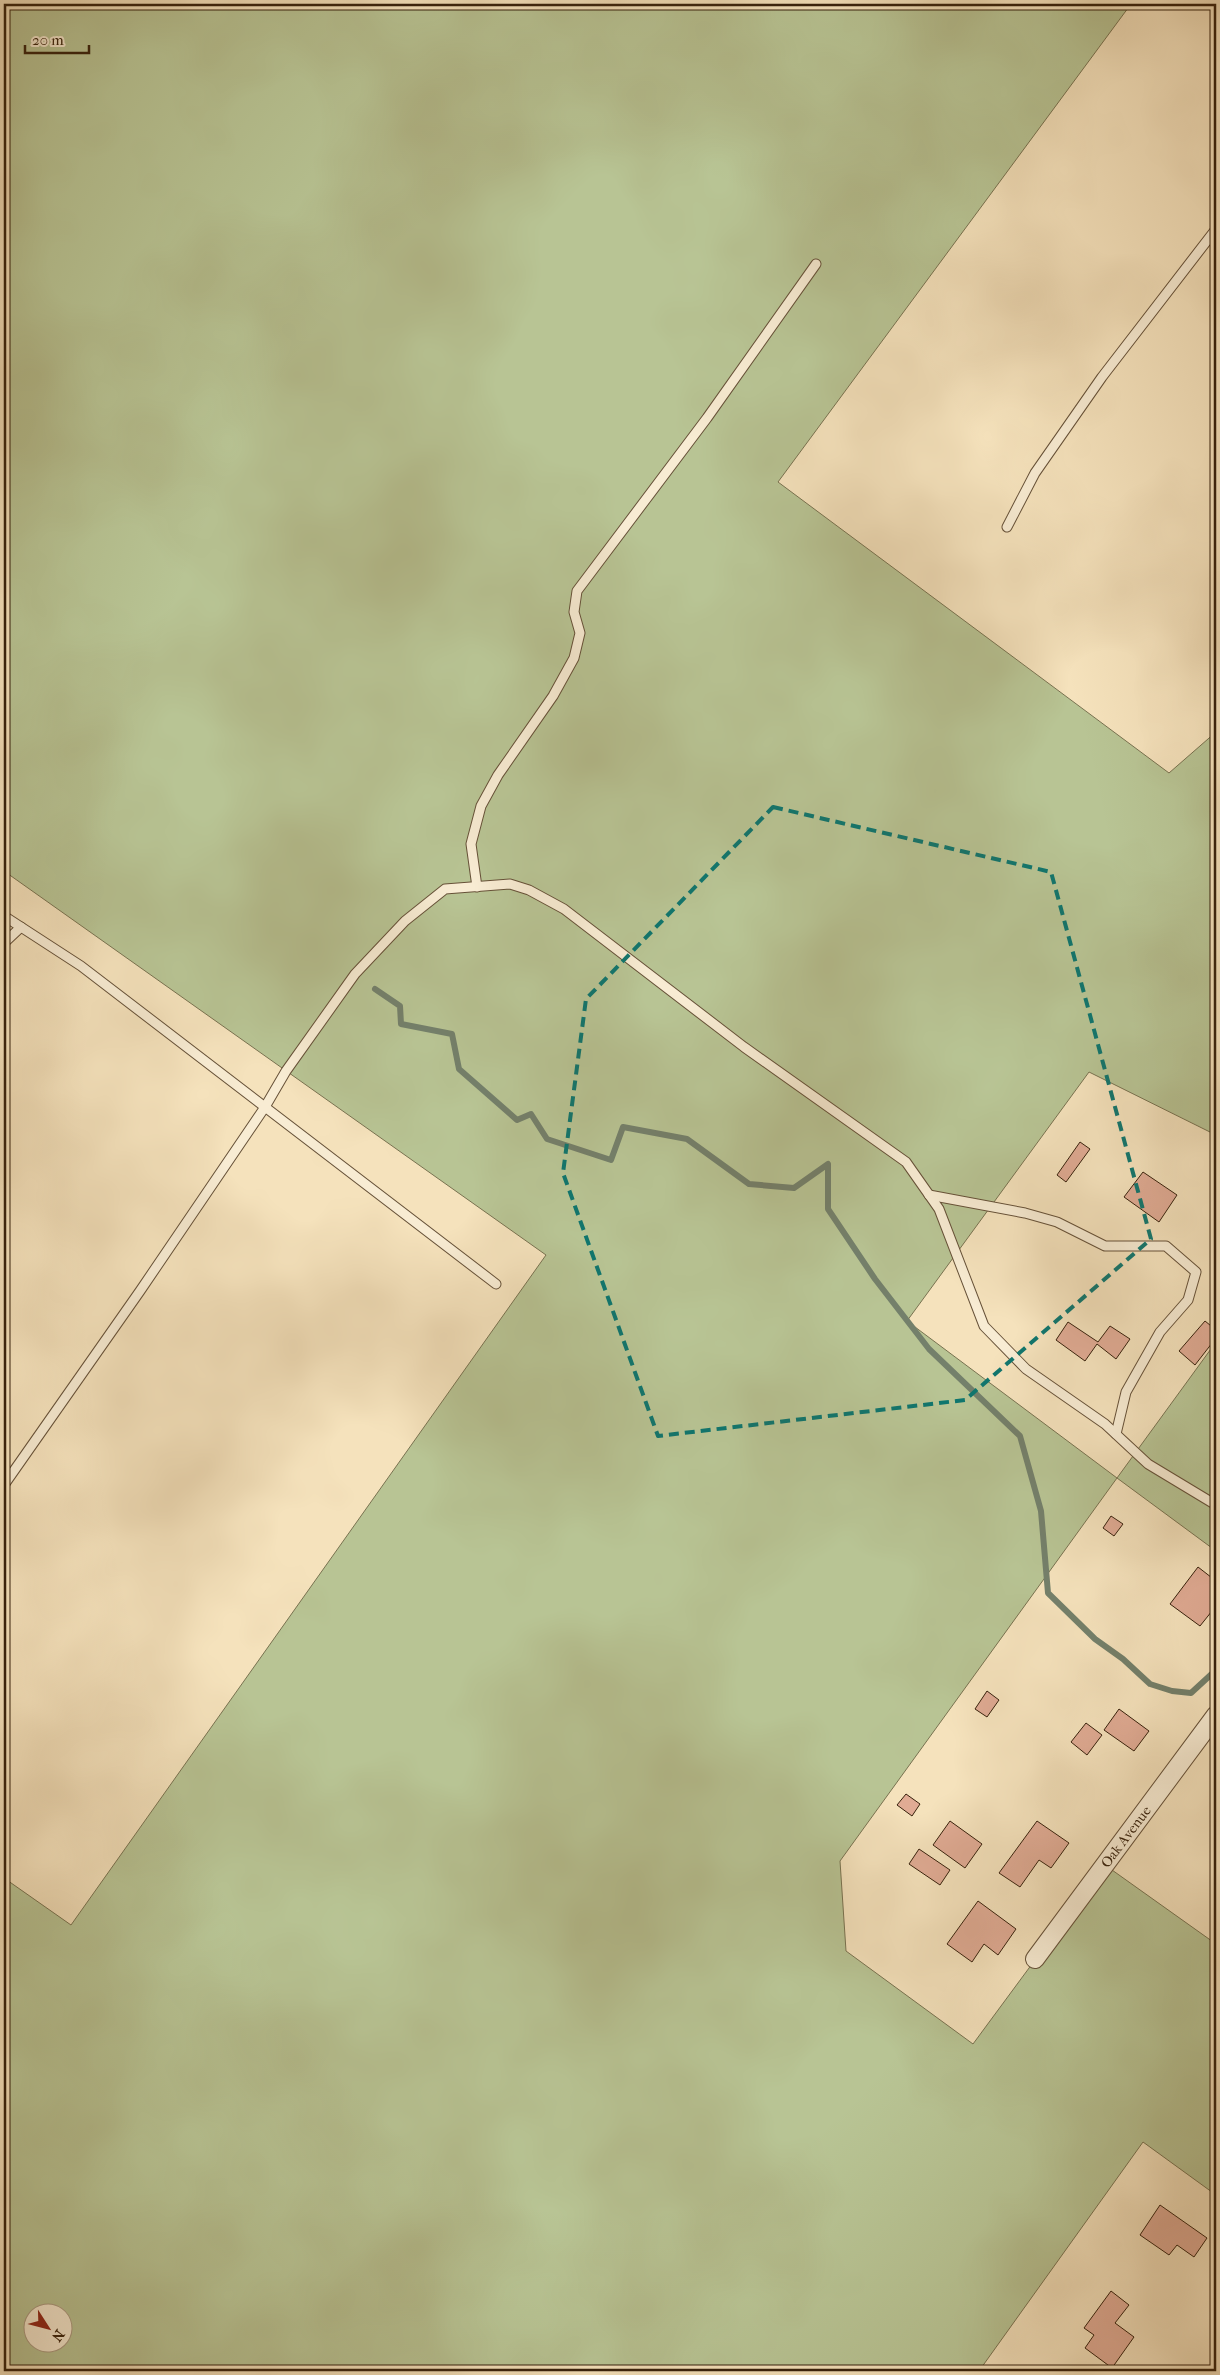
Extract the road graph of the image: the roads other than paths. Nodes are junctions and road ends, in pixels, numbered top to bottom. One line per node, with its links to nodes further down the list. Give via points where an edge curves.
1 (1216, 229): 3 (lane, via 1102,377 1035,473)
2 (816, 264): 4 (lane, via 707,418 577,591 574,612 580,633 574,658 481,806 471,844)
3 (1007, 527)
4 (477, 887): 8 (lane, via 445,889 405,921 355,974 286,1071); 9 (lane, via 510,884 529,890 564,909 744,1047 906,1162)
5 (4, 916): 6 (lane)
6 (21, 927): 7 (lane); 8 (lane, via 81,966)
7 (4, 943)
8 (265, 1107): 10 (lane); 12 (lane)
9 (929, 1195): 11 (lane, via 939,1209 984,1326 1026,1368); 11 (lane, via 1026,1213 1056,1222 1105,1246 1166,1246 1196,1272 1188,1300 1160,1332 1126,1392)
10 (496, 1284)
11 (1116, 1434): 13 (lane, via 1148,1464)
12 (4, 1485)
13 (1216, 1505)
14 (1214, 1721): 15 (street, Oak Avenue)
15 (1035, 1959)

